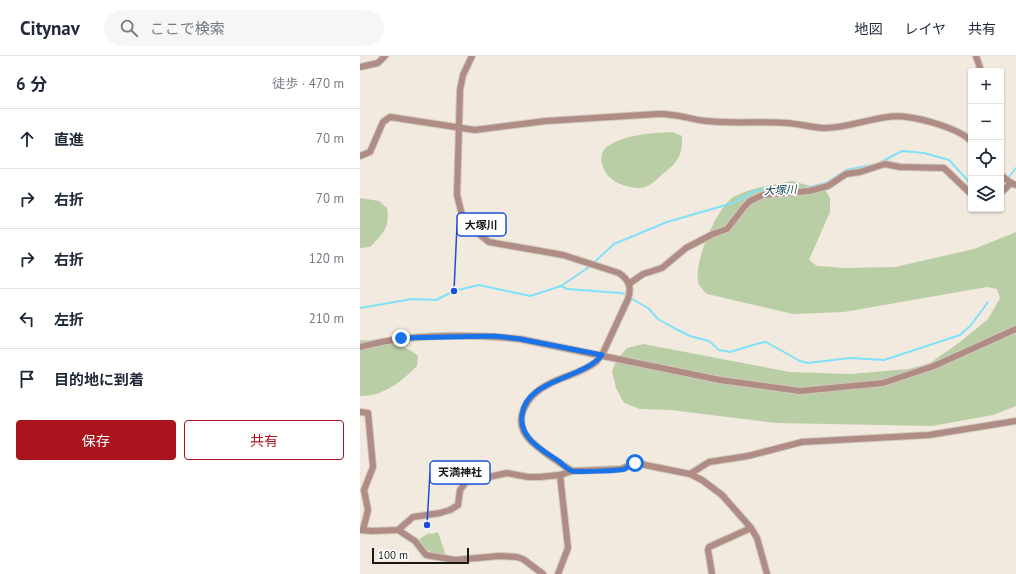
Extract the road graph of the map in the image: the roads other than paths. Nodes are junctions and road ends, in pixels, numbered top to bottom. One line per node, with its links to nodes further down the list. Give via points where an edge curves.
1 (385, 56): 4 (street, via 378,63)
2 (472, 56): 6 (street, via 463,75 460,90)
3 (976, 56): 5 (street)
4 (360, 67)
5 (980, 68)
6 (458, 126): 7 (street, via 475,130 546,121 669,113 706,121 787,123 824,128 895,116 909,117 957,130); 8 (street, via 387,118 381,124 372,150); 13 (street, via 458,200 462,216 474,231 489,242 563,255 619,273)
7 (970, 140)
8 (360, 156)
9 (1002, 176): 10 (street)
10 (1013, 184): 12 (street)
11 (968, 191): 13 (street, via 944,168 885,164 846,174 828,186 809,191 762,195 744,206 727,229 686,248 662,268 643,274)
12 (1004, 192)
13 (629, 284): 16 (street, via 628,299)
14 (1016, 329): 16 (street, via 934,366 883,382 800,391 720,380)
15 (360, 347): 16 (street, via 401,338 495,336)
16 (602, 355): 19 (street, via 591,366 535,392 522,410 523,428 532,442)
17 (360, 412): 23 (street, via 368,413 373,467 364,490 368,510)
18 (1016, 422): 20 (street, via 929,435 802,442 748,456 709,462)
19 (572, 471): 20 (street, via 621,469 635,463); 21 (street)
20 (690, 474): 22 (street, via 722,495)
21 (560, 475): 24 (street, via 528,477 507,472 466,482 460,490 459,504 456,507 440,513 413,516); 26 (street, via 568,548)
22 (751, 528): 27 (street, via 709,546); 28 (street, via 757,538)
23 (362, 530): 24 (street)
24 (398, 530): 25 (street, via 414,541 426,555 455,560 517,557)
25 (543, 574)
26 (558, 574)
27 (712, 574)
28 (767, 574)

